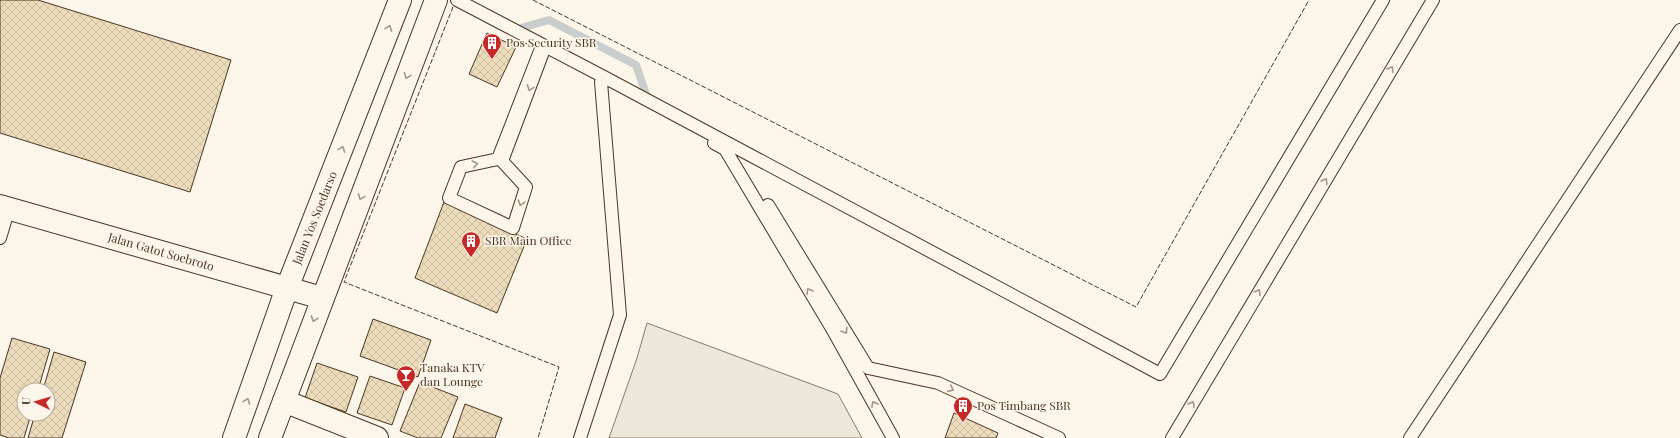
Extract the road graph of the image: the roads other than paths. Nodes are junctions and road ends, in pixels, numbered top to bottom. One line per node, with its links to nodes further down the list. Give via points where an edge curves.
1 (400, 0): 15 (main road, Jalan Yos Soedarso, one-way to 1)
2 (436, 0): 16 (main road, one-way to 16)
3 (446, 0): 10 (lane)
4 (457, 0): 10 (lane)
5 (1383, 0): 12 (lane, via 1160,374)
6 (1388, 0): 12 (lane, via 1162,379)
7 (1433, 0): 24 (lane, one-way to 7)
8 (1680, 30): 25 (lane)
9 (1680, 36): 26 (lane)
10 (542, 49): 10 (lane, one-way to 10, via 502,161 526,187 513,228 449,198 461,167 498,159); 11 (lane)
11 (602, 80): 12 (lane); 21 (lane, via 620,315)
12 (730, 149): 22 (lane, one-way to 12); 23 (lane, one-way to 23, via 868,368 938,383)
13 (4, 207): 14 (lane); 15 (main road, Jalan Gatot Soebroto)
14 (0, 238)
15 (287, 288): 16 (main road, Jalan Gatot Soebroto); 18 (main road, Jalan Yos Soedarso, one-way to 15)
16 (322, 298): 17 (main road, one-way to 17)
17 (284, 401): 19 (main road); 20 (main road)
18 (234, 438)
19 (270, 438)
20 (377, 438)
21 (580, 438)
22 (892, 438)
23 (1059, 438)
24 (1172, 438)
25 (1410, 438)
26 (1414, 438)

